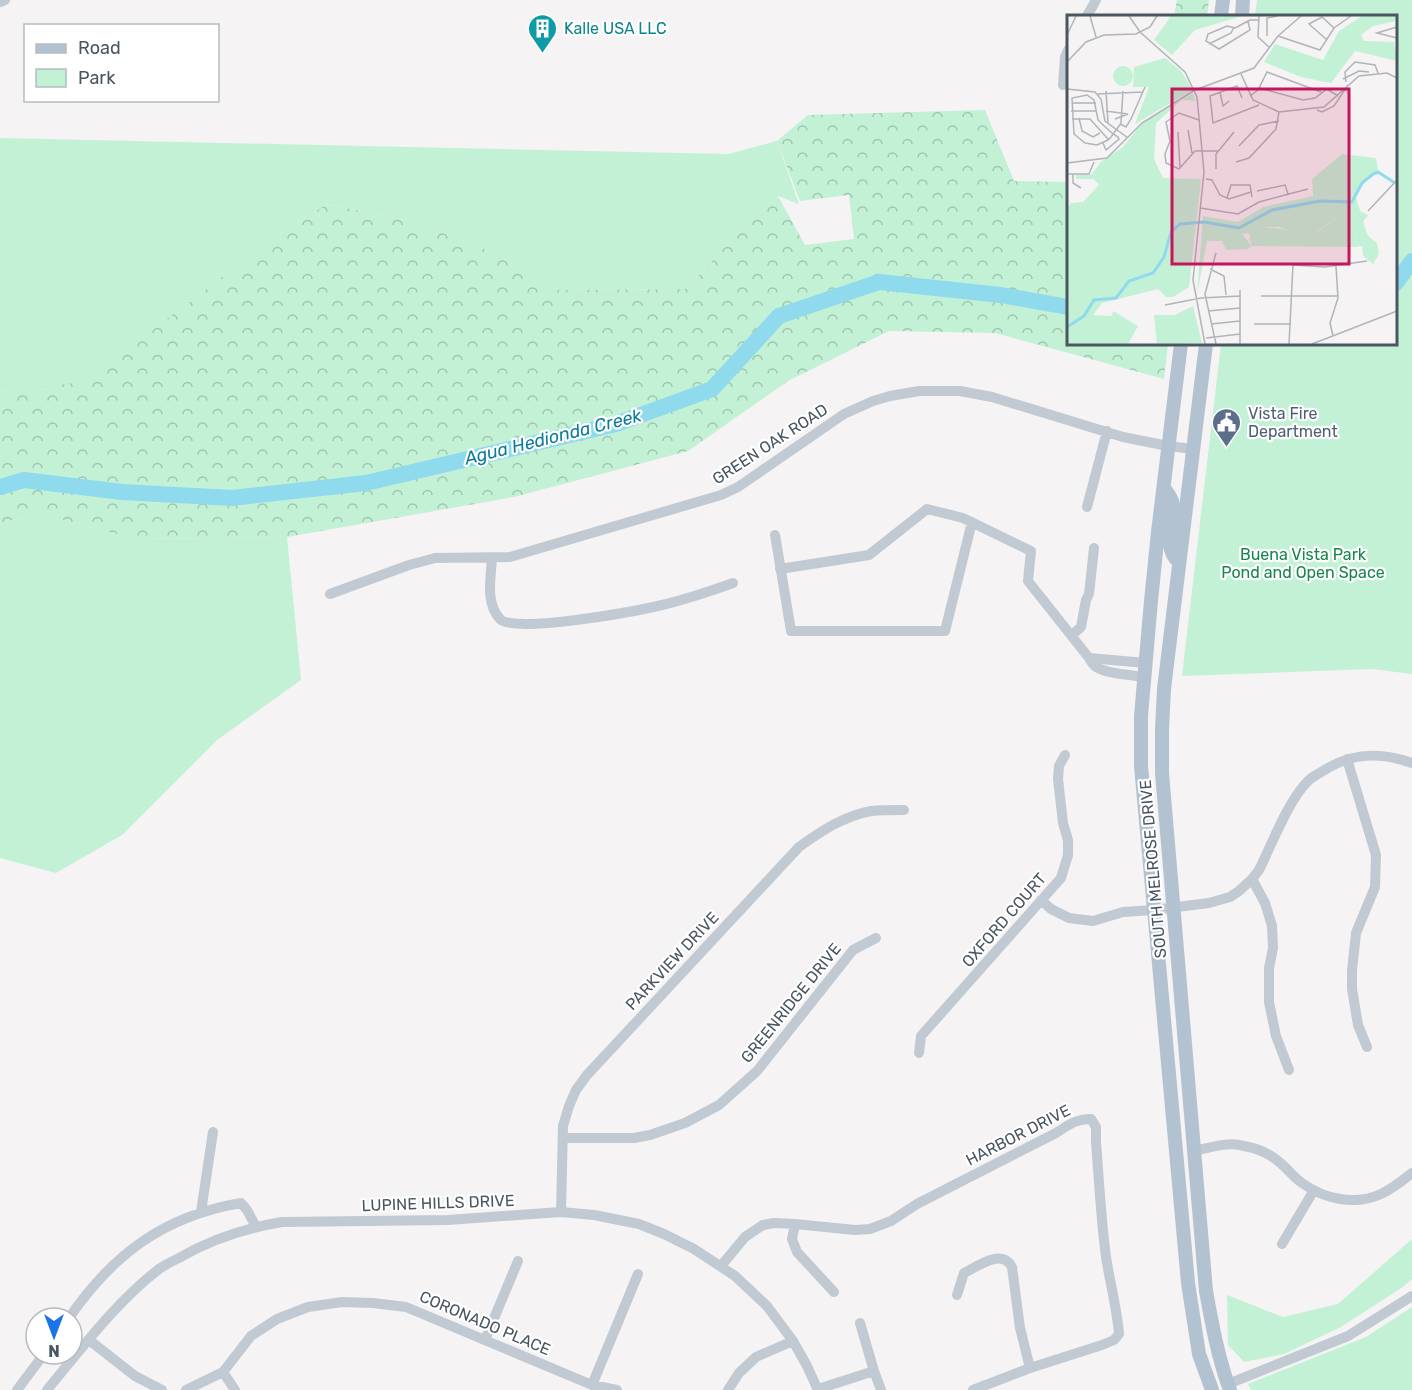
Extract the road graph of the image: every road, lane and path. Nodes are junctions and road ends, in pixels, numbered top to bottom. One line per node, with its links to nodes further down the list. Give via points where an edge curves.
1 (5, 0): 5 (street)
2 (1096, 0): 6 (street)
3 (1223, 0): 7 (main road)
4 (1243, 0): 8 (main road)
5 (0, 2)
6 (1088, 15)
7 (1221, 15)
8 (1242, 15)
9 (1067, 52): 10 (street)
10 (1063, 85)
11 (1181, 345): 14 (main road, SOUTH MELROSE DRIVE)
12 (1206, 345): 15 (main road, SOUTH MELROSE DRIVE)
13 (1107, 431): 14 (street, GREEN OAK ROAD); 17 (street); 21 (street, GREEN OAK ROAD, via 960,391 890,396 844,414 721,495 510,557)
14 (1168, 446): 15 (street, GREEN OAK ROAD); 16 (main road, SOUTH MELROSE DRIVE)
15 (1193, 448): 22 (main road, SOUTH MELROSE DRIVE)
16 (1164, 488): 22 (main road, via 1172,502 1170,548); 27 (main road, SOUTH MELROSE DRIVE)
17 (1087, 507)
18 (972, 522): 23 (street, via 927,509 870,555); 23 (street, via 945,631 791,631); 26 (street, via 1031,551 1028,581)
19 (775, 535): 23 (street)
20 (1094, 548): 26 (street, via 1081,627)
21 (492, 558): 24 (street, via 490,601 500,619 512,624 601,617 658,606); 25 (street, GREEN OAK ROAD, via 435,558)
22 (1179, 562): 34 (main road, SOUTH MELROSE DRIVE, via 1162,729)
23 (780, 569)
24 (733, 584)
25 (330, 594)
26 (1072, 635): 27 (street, via 1089,658)
27 (1145, 670): 35 (main road, SOUTH MELROSE DRIVE, via 1142,766)
28 (1065, 755): 33 (street, OXFORD COURT, via 1058,779 1068,855 1061,878)
29 (1347, 759): 30 (street, via 1376,755); 32 (street, via 1308,781); 37 (street, via 1376,855 1375,886 1356,933 1352,971 1358,1025)
30 (1412, 763)
31 (904, 810): 41 (street, PARKVIEW DRIVE, via 872,811 847,818 800,847 587,1075 569,1106)
32 (1252, 879): 34 (street, via 1230,897); 39 (street, via 1272,926 1269,1002)
33 (1041, 900): 35 (street, via 1070,918 1093,921 1123,912); 38 (street, OXFORD COURT, via 921,1036)
34 (1173, 908): 35 (street); 42 (main road, SOUTH MELROSE DRIVE)
35 (1154, 910): 77 (main road, SOUTH MELROSE DRIVE, via 1188,1283 1199,1354)
36 (876, 938): 41 (street, GREENRIDGE DRIVE, via 853,950 757,1071 719,1105 686,1123 650,1135)
37 (1368, 1047)
38 (919, 1053)
39 (1289, 1070)
40 (213, 1132): 45 (street)
41 (563, 1138): 46 (street, PARKVIEW DRIVE)
42 (1194, 1151): 44 (street, via 1243,1145 1276,1158); 66 (main road, SOUTH MELROSE DRIVE, via 1206,1291)
43 (1412, 1173): 44 (street, via 1380,1195 1362,1199 1342,1200)
44 (1314, 1190): 49 (street)
45 (201, 1212): 48 (street, via 241,1203); 56 (street, via 162,1228 124,1254)
46 (561, 1212): 48 (street, LUPINE HILLS DRIVE, via 448,1220 282,1222); 51 (street, LUPINE HILLS DRIVE, via 639,1224)
47 (795, 1224): 51 (street, HARBOR DRIVE, via 763,1225 745,1238); 53 (street, via 792,1239 797,1252); 62 (street, HARBOR DRIVE, via 870,1229 1082,1118 1091,1119 1096,1128 1106,1253 1119,1334 1102,1345)
48 (256, 1227): 58 (street, LUPINE HILLS DRIVE, via 199,1246 160,1268 123,1301)
49 (1282, 1244)
50 (518, 1261): 59 (street)
51 (721, 1266): 60 (street, LUPINE HILLS DRIVE, via 767,1306)
52 (638, 1274): 65 (street)
53 (834, 1292)
54 (957, 1295): 62 (street, via 964,1273 996,1258 1010,1262)
55 (1412, 1296): 66 (street, via 1348,1336)
56 (78, 1306)
57 (860, 1323): 63 (street)
58 (89, 1340): 68 (street, LUPINE HILLS DRIVE); 69 (street, via 135,1377)
59 (485, 1340): 64 (street, CORONADO PLACE, via 406,1307 342,1302 309,1307 277,1319 251,1336); 65 (street, CORONADO PLACE)
60 (793, 1341): 73 (street, via 756,1357); 74 (street, LUPINE HILLS DRIVE)
61 (35, 1366): 67 (street)
62 (1030, 1368): 76 (street, HARBOR DRIVE)
63 (874, 1371): 74 (street); 75 (street)
64 (223, 1372): 70 (street, CORONADO PLACE); 71 (street)
65 (592, 1385): 72 (street, CORONADO PLACE)
66 (1229, 1387): 77 (main road)
67 (17, 1390)
68 (47, 1390)
69 (162, 1390)
70 (186, 1390)
71 (235, 1390)
72 (617, 1390)
73 (728, 1390)
74 (818, 1390)
75 (881, 1390)
76 (973, 1390)
77 (1210, 1390)

